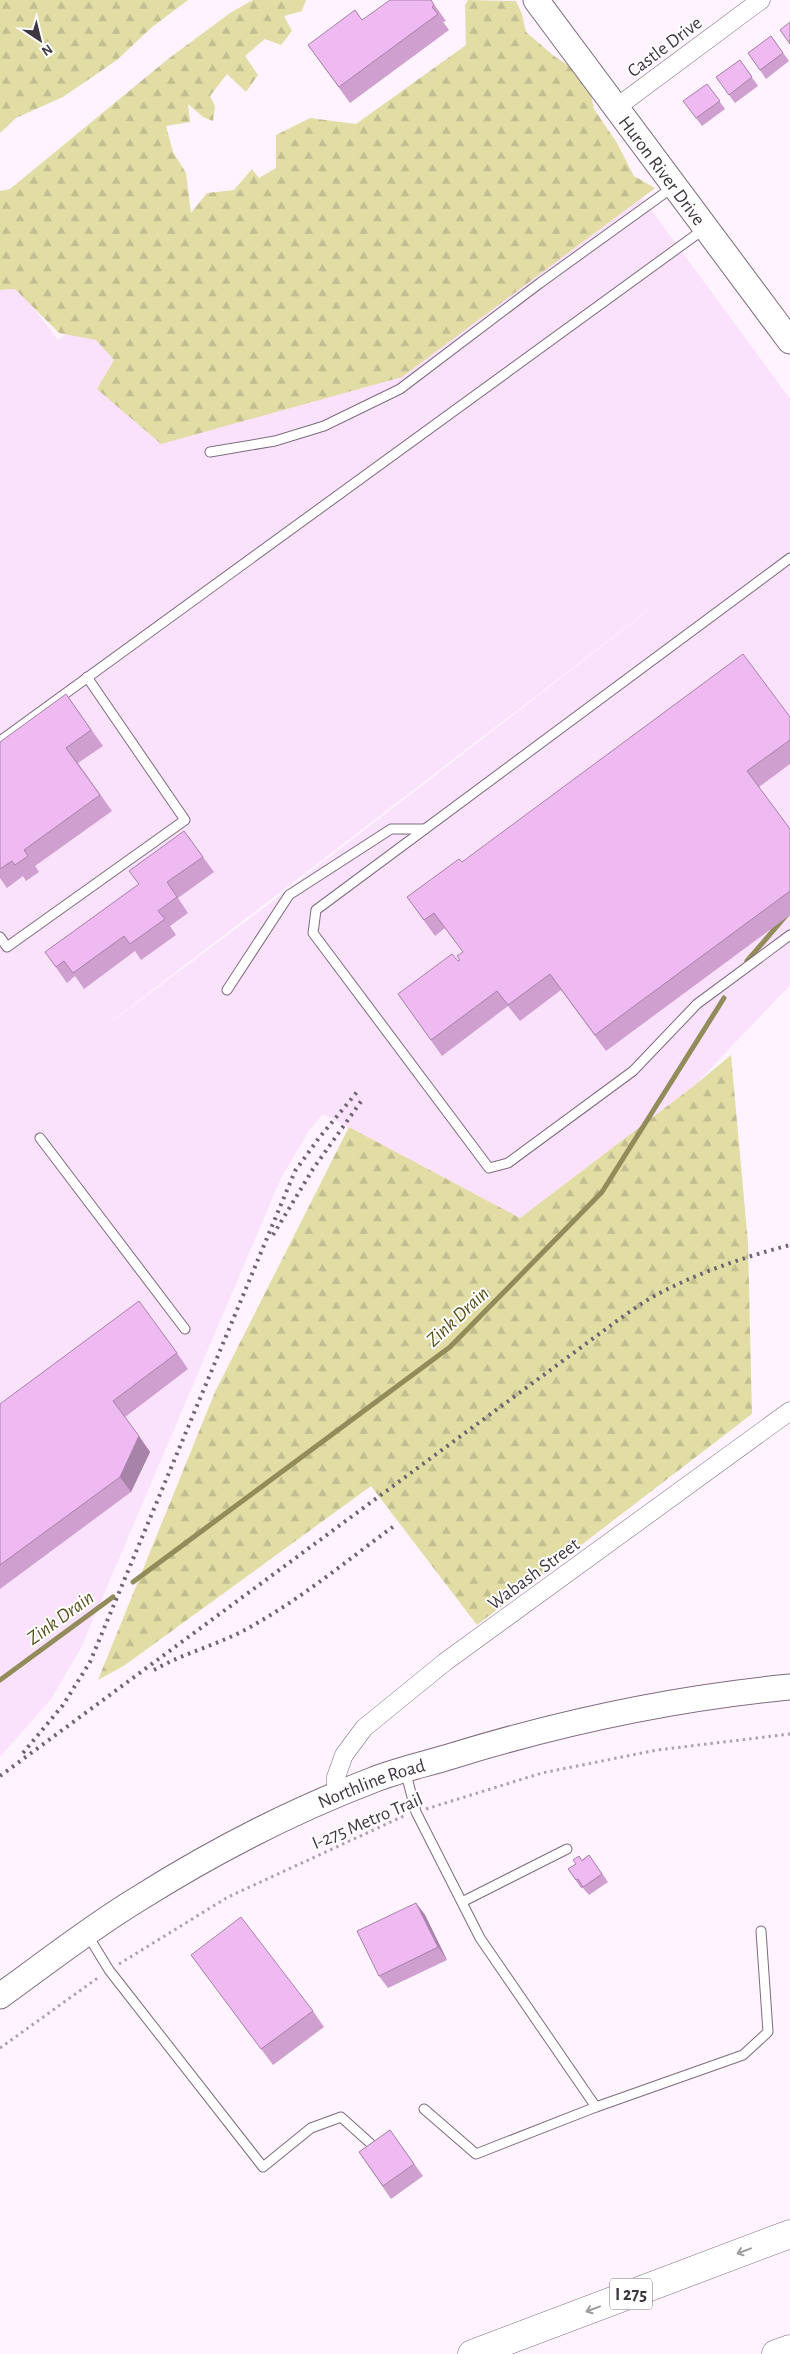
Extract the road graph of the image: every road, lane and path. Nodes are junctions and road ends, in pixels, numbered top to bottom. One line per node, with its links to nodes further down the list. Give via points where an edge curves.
1 (536, 0): 3 (street, Huron River Drive)
2 (761, 0): 3 (street, Castle Drive)
3 (617, 107): 4 (street, Huron River Drive)
4 (675, 186): 5 (street, Huron River Drive); 7 (lane, via 400,389 324,426 275,441)
5 (706, 227): 6 (street, Huron River Drive); 9 (lane)
6 (790, 341)
7 (210, 452)
8 (790, 558): 11 (lane)
9 (87, 677): 10 (lane); 13 (lane, via 185,820 8,947)
10 (0, 741)
11 (425, 829): 12 (lane, via 316,910 313,933 489,1168 508,1163 633,1071 697,1004); 14 (lane, via 391,829 289,895)
12 (790, 935)
13 (0, 937)
14 (228, 990)
15 (40, 1138): 16 (lane)
16 (185, 1328)
17 (790, 1411): 21 (street, Wabash Street, via 446,1662 364,1728 344,1755 336,1777)
18 (790, 1687): 20 (street, Northline Road, via 702,1698 596,1718)
19 (790, 1734): 22 (path, I-275 Metro Trail, via 657,1750 561,1769)
20 (405, 1770): 21 (street, Northline Road, via 374,1779); 22 (lane)
21 (336, 1796): 26 (street, Northline Road, via 217,1853 137,1899)
22 (416, 1812): 24 (lane); 27 (path, I-275 Metro Trail, via 401,1816 228,1897)
23 (567, 1849): 24 (lane)
24 (462, 1902): 30 (lane, via 480,1938)
25 (761, 1930): 30 (lane, via 768,2032 743,2056)
26 (87, 1934): 27 (lane); 28 (street, Northline Road)
27 (109, 1970): 29 (path, I-275 Metro Trail); 32 (lane, via 263,2167 311,2128 342,2117)
28 (0, 1996)
29 (0, 2048)
30 (596, 2107): 31 (lane, via 476,2154)
31 (424, 2109)
32 (370, 2143)
33 (790, 2234): 35 (highway, I 275, one-way to 35)
34 (790, 2349): 36 (highway)
35 (472, 2354)
36 (776, 2354)

